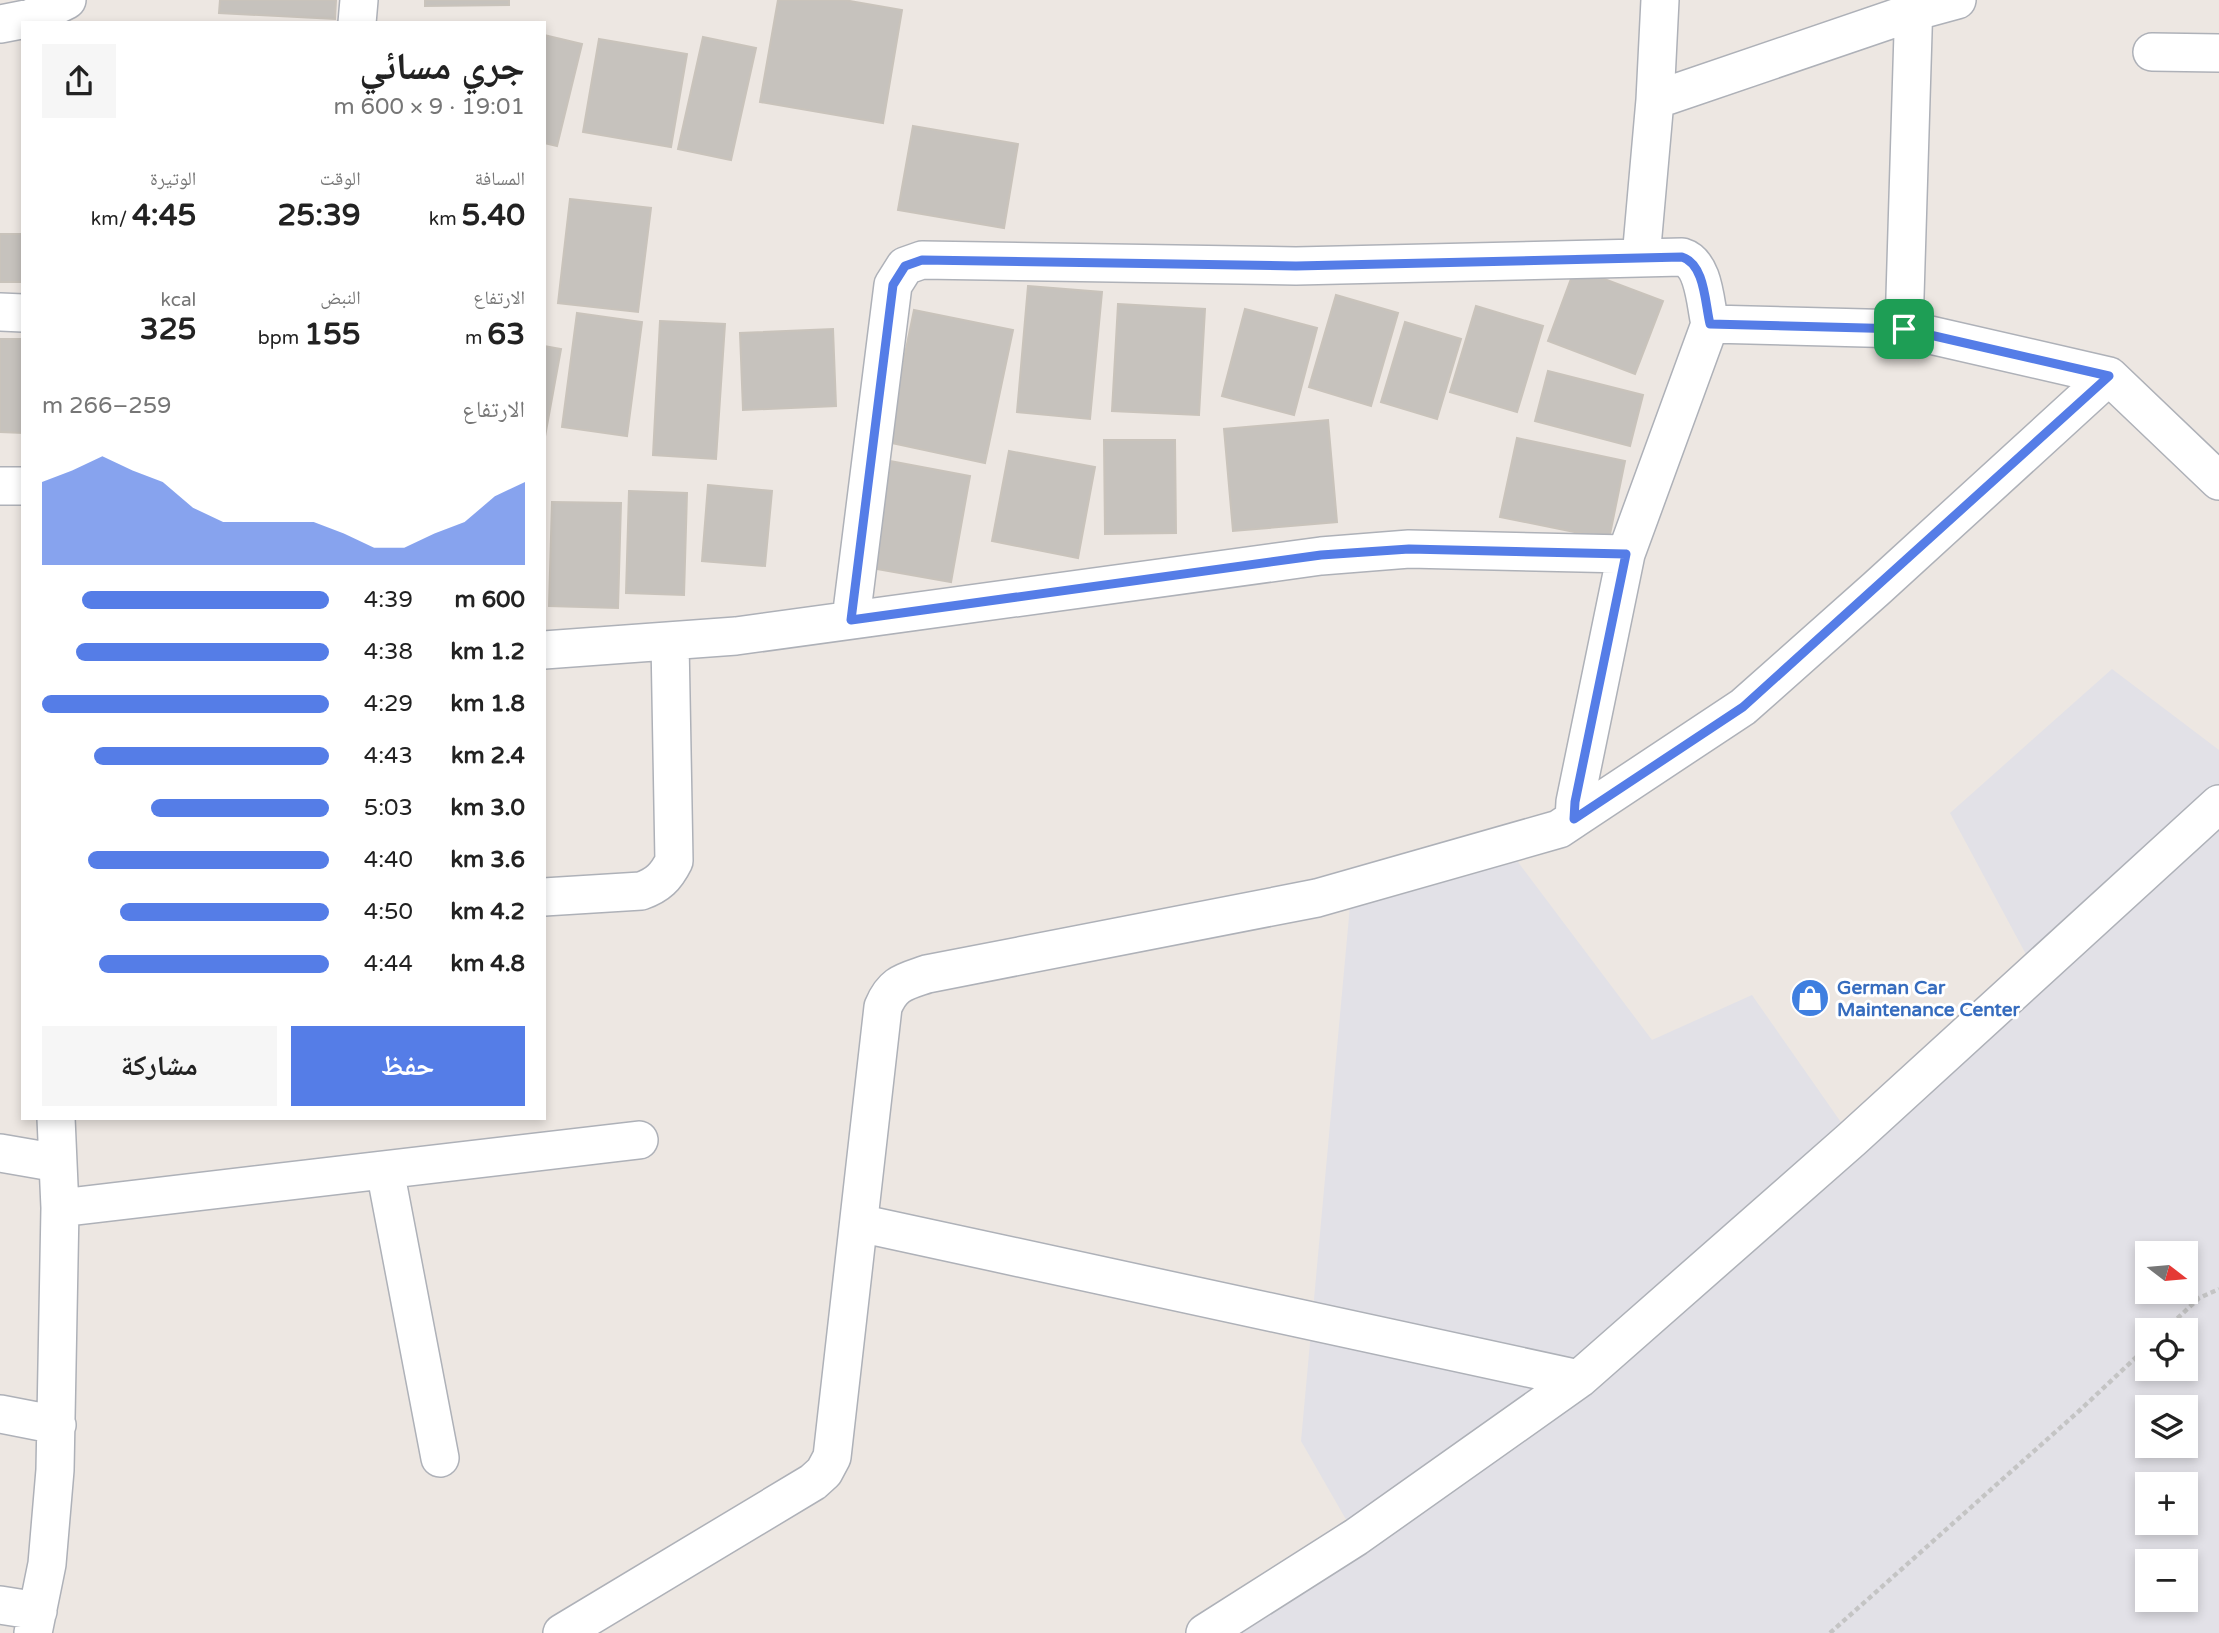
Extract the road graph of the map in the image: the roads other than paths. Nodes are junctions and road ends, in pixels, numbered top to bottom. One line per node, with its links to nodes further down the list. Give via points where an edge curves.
1 (67, 0): 7 (street, via 31,18)
2 (359, 0): 6 (street)
3 (1660, 0): 10 (street)
4 (1958, 0): 5 (street)
5 (1914, 6): 10 (street); 15 (street)
6 (357, 21)
7 (0, 24)
8 (2152, 52): 9 (street)
9 (2219, 53)
10 (1655, 100): 11 (street)
11 (1641, 258): 14 (street, via 1691,260 1698,268); 21 (street, via 1296,266 922,260 905,266 893,285)
12 (0, 312): 13 (street)
13 (21, 313)
14 (1710, 324): 15 (street); 20 (street)
15 (1904, 329): 16 (street)
16 (2109, 376): 17 (street); 25 (street, via 1743,707)
17 (2219, 481)
18 (0, 486): 19 (street)
19 (21, 486)
20 (1626, 554): 21 (street, via 1409,549 1321,555); 25 (street)
21 (851, 620): 22 (street)
22 (670, 641): 23 (street); 26 (street, via 674,861 656,886 641,891)
23 (546, 650)
24 (2219, 804): 34 (street, via 1852,1139)
25 (1574, 819): 33 (street, via 1559,829 1317,898 905,981 889,991 883,1007)
26 (546, 897)
27 (56, 1120): 30 (street)
28 (639, 1140): 31 (street)
29 (0, 1153): 30 (street)
30 (58, 1163): 32 (street)
31 (385, 1170): 32 (street); 37 (street)
32 (60, 1208): 36 (street)
33 (859, 1223): 34 (street); 40 (street, via 836,1437 824,1472)
34 (1579, 1379): 41 (street, via 1356,1537)
35 (0, 1414): 36 (street)
36 (57, 1425): 39 (street, via 52,1524)
37 (439, 1458)
38 (0, 1605): 39 (street)
39 (35, 1622)
40 (562, 1633)
41 (1205, 1633)

